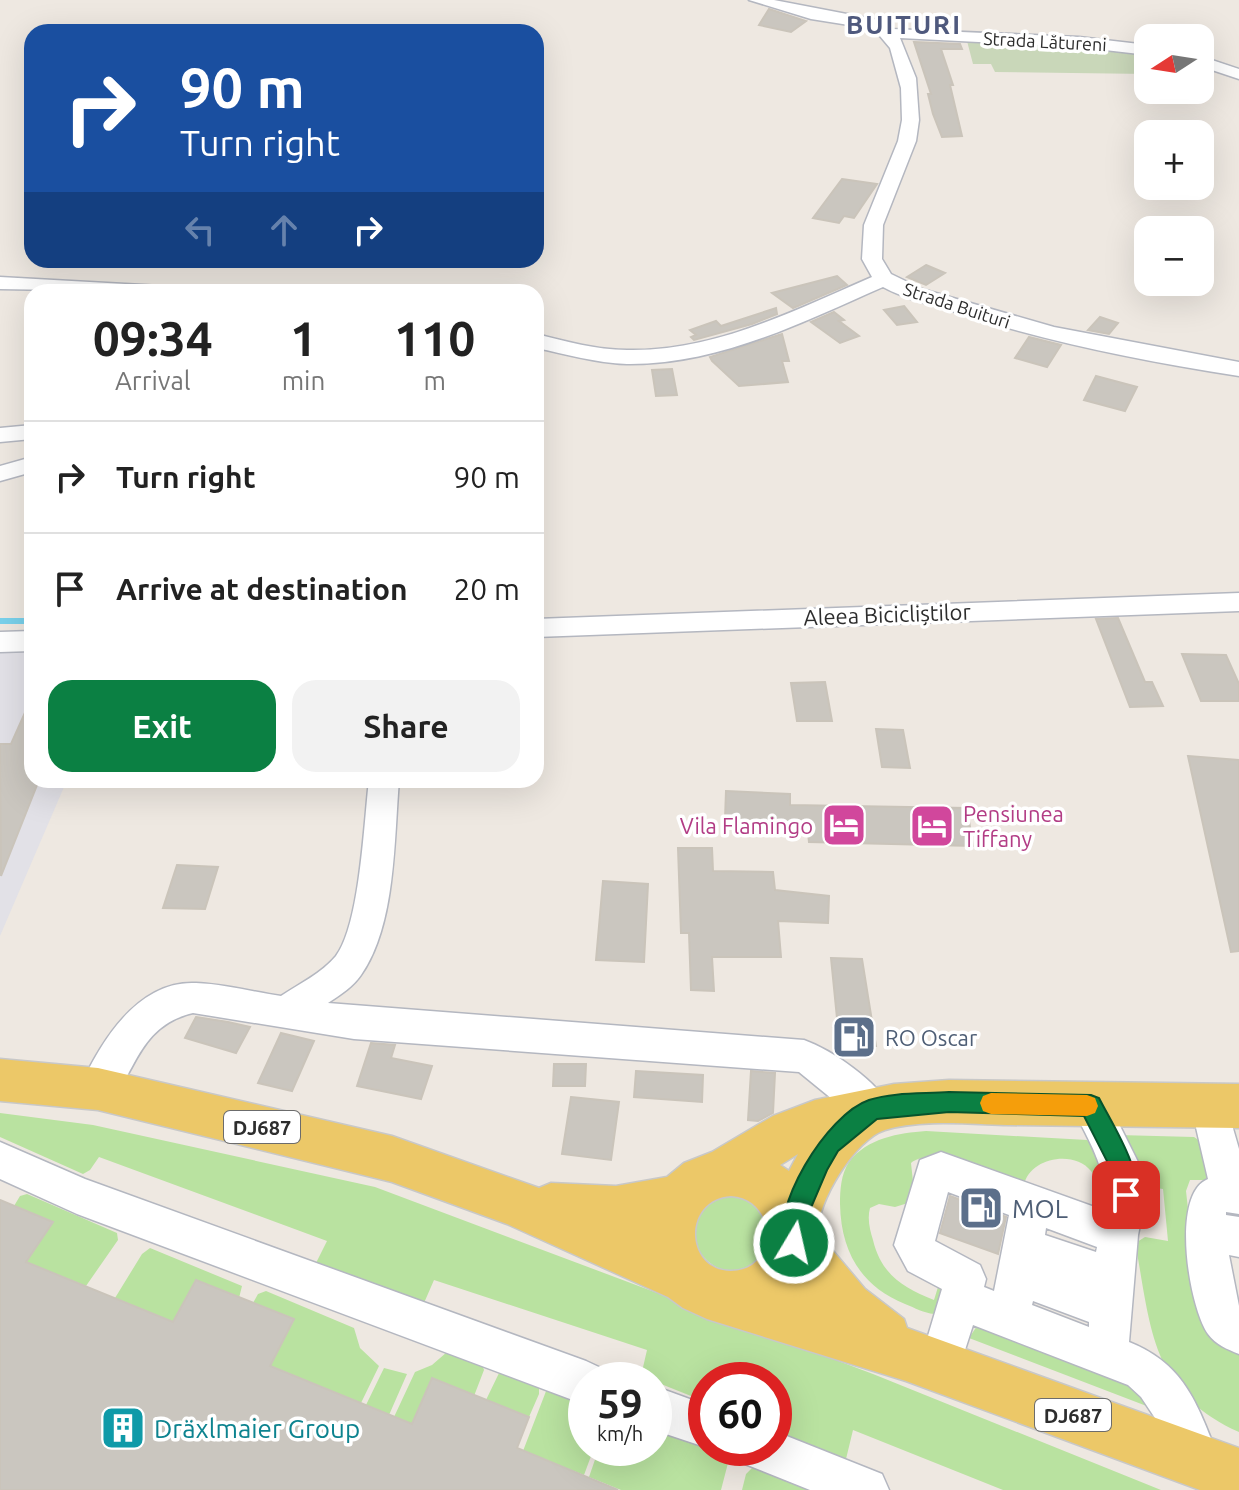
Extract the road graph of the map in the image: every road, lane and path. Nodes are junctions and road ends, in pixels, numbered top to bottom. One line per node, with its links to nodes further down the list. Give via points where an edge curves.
1 (756, 0): 3 (street, Strada Lătureni)
2 (880, 7): 3 (street)
3 (881, 28): 4 (street, Strada Lătureni); 7 (street, Strada Buituri, via 900,51 912,102 907,140 874,225 875,266)
4 (1134, 48)
5 (1214, 66): 6 (street)
6 (1239, 74)
7 (885, 279): 10 (street, via 754,333 687,352 615,357); 11 (street, Strada Buituri, via 974,312 1094,345)
8 (0, 283): 9 (street)
9 (56, 284)
10 (544, 343)
11 (1239, 369)
12 (24, 433): 13 (street)
13 (0, 435)
14 (24, 466): 15 (street)
15 (0, 474)
16 (1239, 602): 17 (street, Aleea Bicicliștilor)
17 (544, 628)
18 (24, 641): 19 (street)
19 (0, 642)
20 (383, 788): 21 (street, via 365,924 356,954 330,982)
21 (283, 1014): 23 (street, via 193,998 174,1001 151,1011 134,1028); 26 (street, via 804,1056)
22 (0, 1080): 23 (main road, DJ687)
23 (98, 1089): 31 (main road, DJ687, via 392,1159)
24 (1091, 1106): 25 (main road); 26 (main road, via 949,1102); 36 (street, via 1120,1164 1126,1195)
25 (1224, 1106): 29 (street)
26 (872, 1109): 28 (main road, via 790,1132); 32 (main road, via 830,1143)
27 (0, 1160): 40 (street, via 77,1195)
28 (724, 1172): 30 (main road, via 690,1185); 32 (main road, via 750,1177 774,1192 786,1207)
29 (1235, 1193): 34 (street, via 1221,1193 1207,1203)
30 (678, 1198): 31 (main road, DJ687, via 609,1213); 35 (main road, via 669,1223 671,1251 680,1268)
31 (517, 1203): 35 (main road, DJ687)
32 (793, 1233): 35 (main road, via 790,1261 766,1289 749,1296); 39 (main road, via 846,1308)
33 (1020, 1262): 36 (street); 36 (street); 37 (street); 37 (street, via 941,1171 931,1176 914,1245 918,1255 966,1279)
34 (1225, 1266): 38 (street, via 1219,1312)
35 (712, 1290): 39 (main road)
36 (1112, 1295): 42 (street, via 1137,1366 1150,1375)
37 (960, 1299): 39 (street)
38 (1239, 1333)
39 (923, 1360): 42 (main road, DJ687)
40 (568, 1376)
41 (792, 1460): 43 (street)
42 (1219, 1469)
43 (866, 1490)

